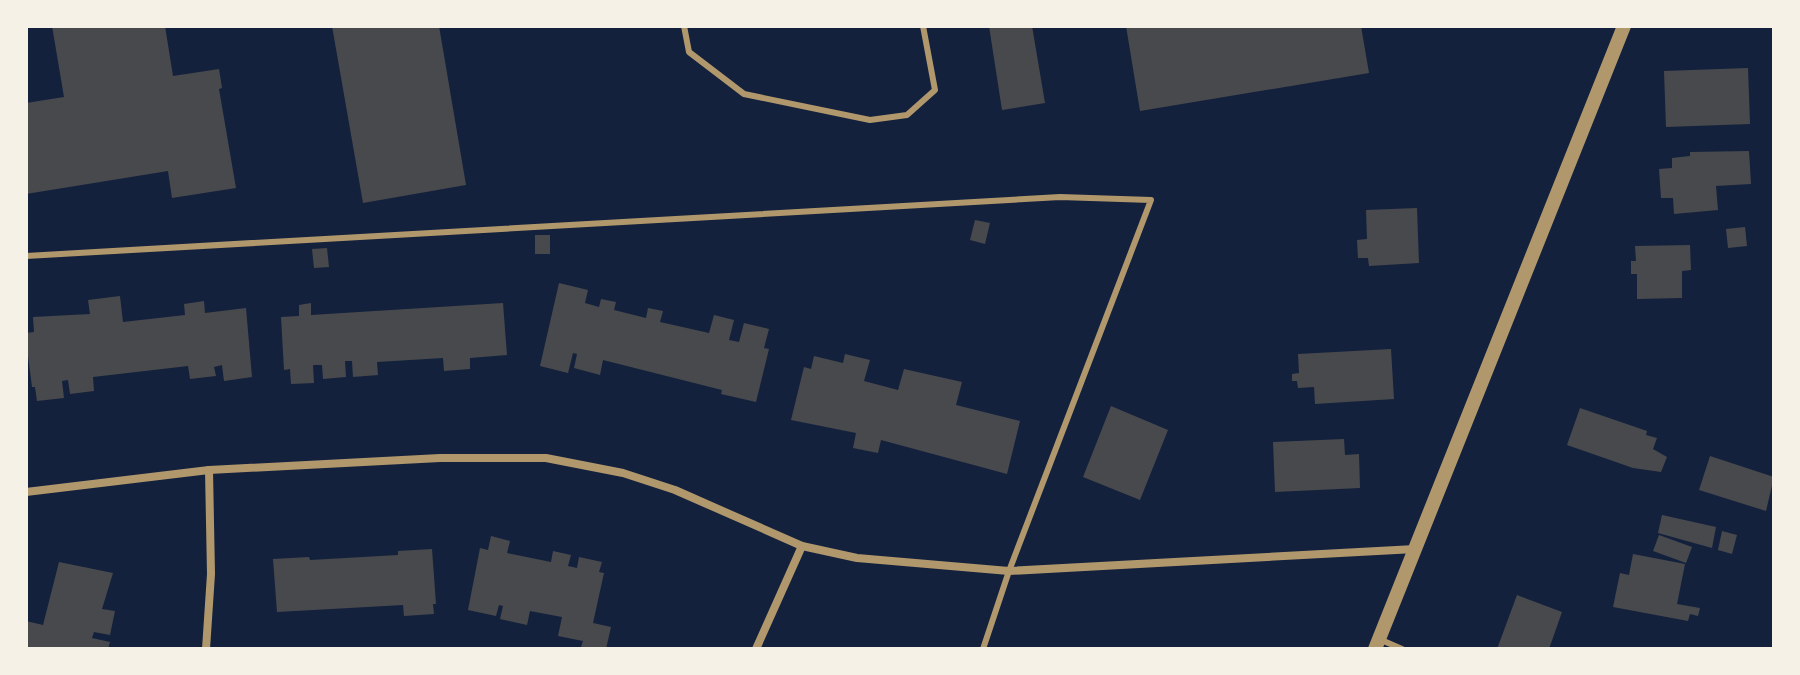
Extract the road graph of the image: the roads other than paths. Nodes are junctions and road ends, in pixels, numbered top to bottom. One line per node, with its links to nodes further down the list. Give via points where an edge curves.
1 (684, 26): 2 (lane, via 689,52 744,94 870,120 907,115 935,90)
2 (923, 26)
3 (1624, 26): 8 (street)
4 (26, 256): 9 (lane, via 1060,197 1151,200)
5 (209, 470): 6 (street); 7 (street, via 546,458 599,467 675,490); 11 (street)
6 (26, 492)
7 (802, 546): 9 (street, via 857,558); 12 (street)
8 (1415, 549): 9 (street); 10 (street)
9 (1009, 571): 13 (lane)
10 (1377, 644): 14 (lane)
11 (206, 649)
12 (756, 649)
13 (983, 649)
14 (1402, 649)

